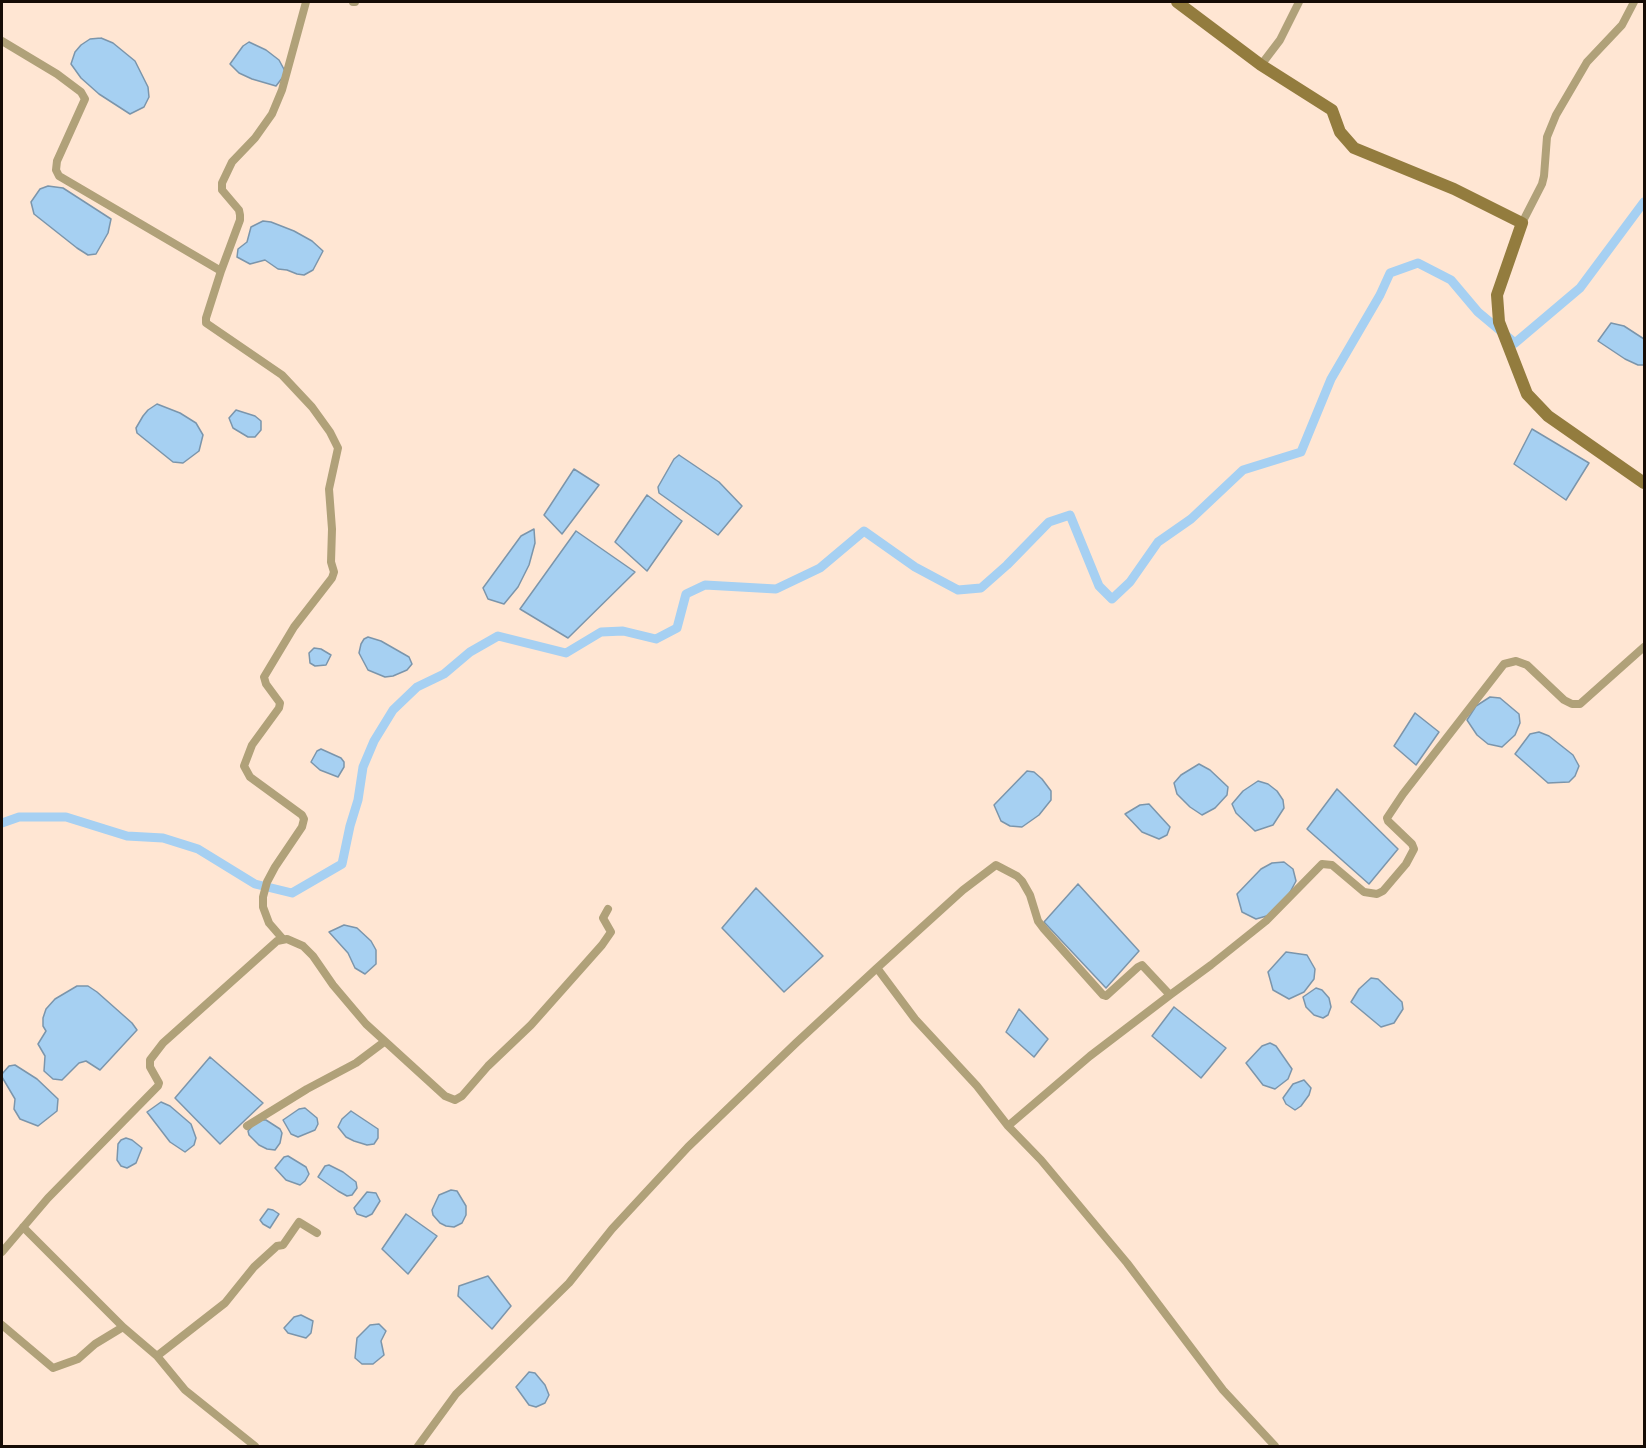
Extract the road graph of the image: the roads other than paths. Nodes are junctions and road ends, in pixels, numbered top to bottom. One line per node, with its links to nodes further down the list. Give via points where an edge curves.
1 (306, 2): 8 (street, via 272,114 232,162 222,183 222,190 239,210 240,220)
2 (1177, 2): 6 (street)
3 (1299, 2): 6 (street, via 1280,40)
4 (1634, 2): 7 (street, via 1622,25 1587,62 1556,115 1547,137 1542,184)
5 (2, 41): 8 (street, via 57,74 86,99 57,161 59,176)
6 (1261, 64): 7 (street, via 1332,110 1340,132 1354,148 1454,189)
7 (1522, 223): 9 (street, via 1497,295 1503,336 1527,394 1548,416)
8 (221, 271): 12 (street, via 206,323 282,375 312,407 338,448 329,489 334,572 294,627 264,678 280,703 279,708 252,745 244,766 250,777 304,819 267,882 263,897 269,923)
9 (1644, 483)
10 (1644, 647): 14 (street, via 1580,704 1564,700 1527,665 1516,661 1504,664 1387,818 1414,849 1383,891 1364,892 1332,865 1322,864 1266,921)
11 (608, 909): 15 (street, via 603,918 611,932 602,945 462,1096 455,1100 445,1096)
12 (282, 938): 15 (street, via 303,946 314,956 354,1011); 18 (street, via 163,1042 150,1060 158,1086)
13 (877, 968): 14 (street, via 996,865 1022,882 1038,921 1103,995 1142,965); 17 (street, via 915,1019); 25 (street, via 688,1147 612,1229 569,1283 456,1394)
14 (1170, 995): 17 (street)
15 (384, 1042): 16 (street, via 356,1063)
16 (247, 1126)
17 (1008, 1126): 26 (street, via 1127,1263 1223,1390)
18 (23, 1227): 20 (street); 22 (street)
19 (317, 1233): 23 (street, via 299,1222 283,1245 254,1267 225,1303)
20 (2, 1252)
21 (2, 1325): 22 (street, via 53,1368 78,1359)
22 (123, 1327): 23 (street)
23 (157, 1356): 24 (street, via 185,1390)
24 (255, 1446)
25 (418, 1446)
26 (1275, 1446)

